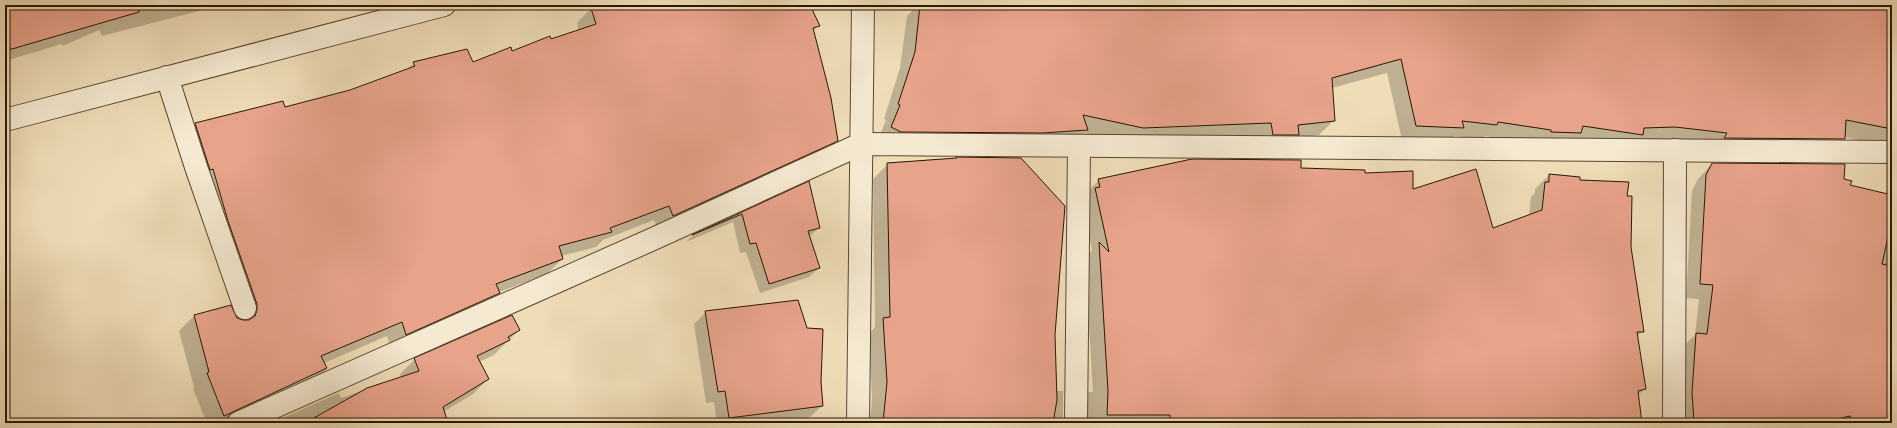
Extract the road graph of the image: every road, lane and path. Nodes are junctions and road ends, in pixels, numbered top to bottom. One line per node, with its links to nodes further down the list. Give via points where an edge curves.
1 (444, 5): 3 (street)
2 (863, 5): 5 (street)
3 (167, 77): 4 (street); 9 (street)
4 (5, 120)
5 (861, 144): 6 (street); 10 (street); 11 (street)
6 (1079, 146): 7 (street); 12 (street)
7 (1675, 150): 8 (street); 13 (street)
8 (1892, 152)
9 (245, 308)
10 (238, 423)
11 (858, 423)
12 (1076, 423)
13 (1674, 423)

